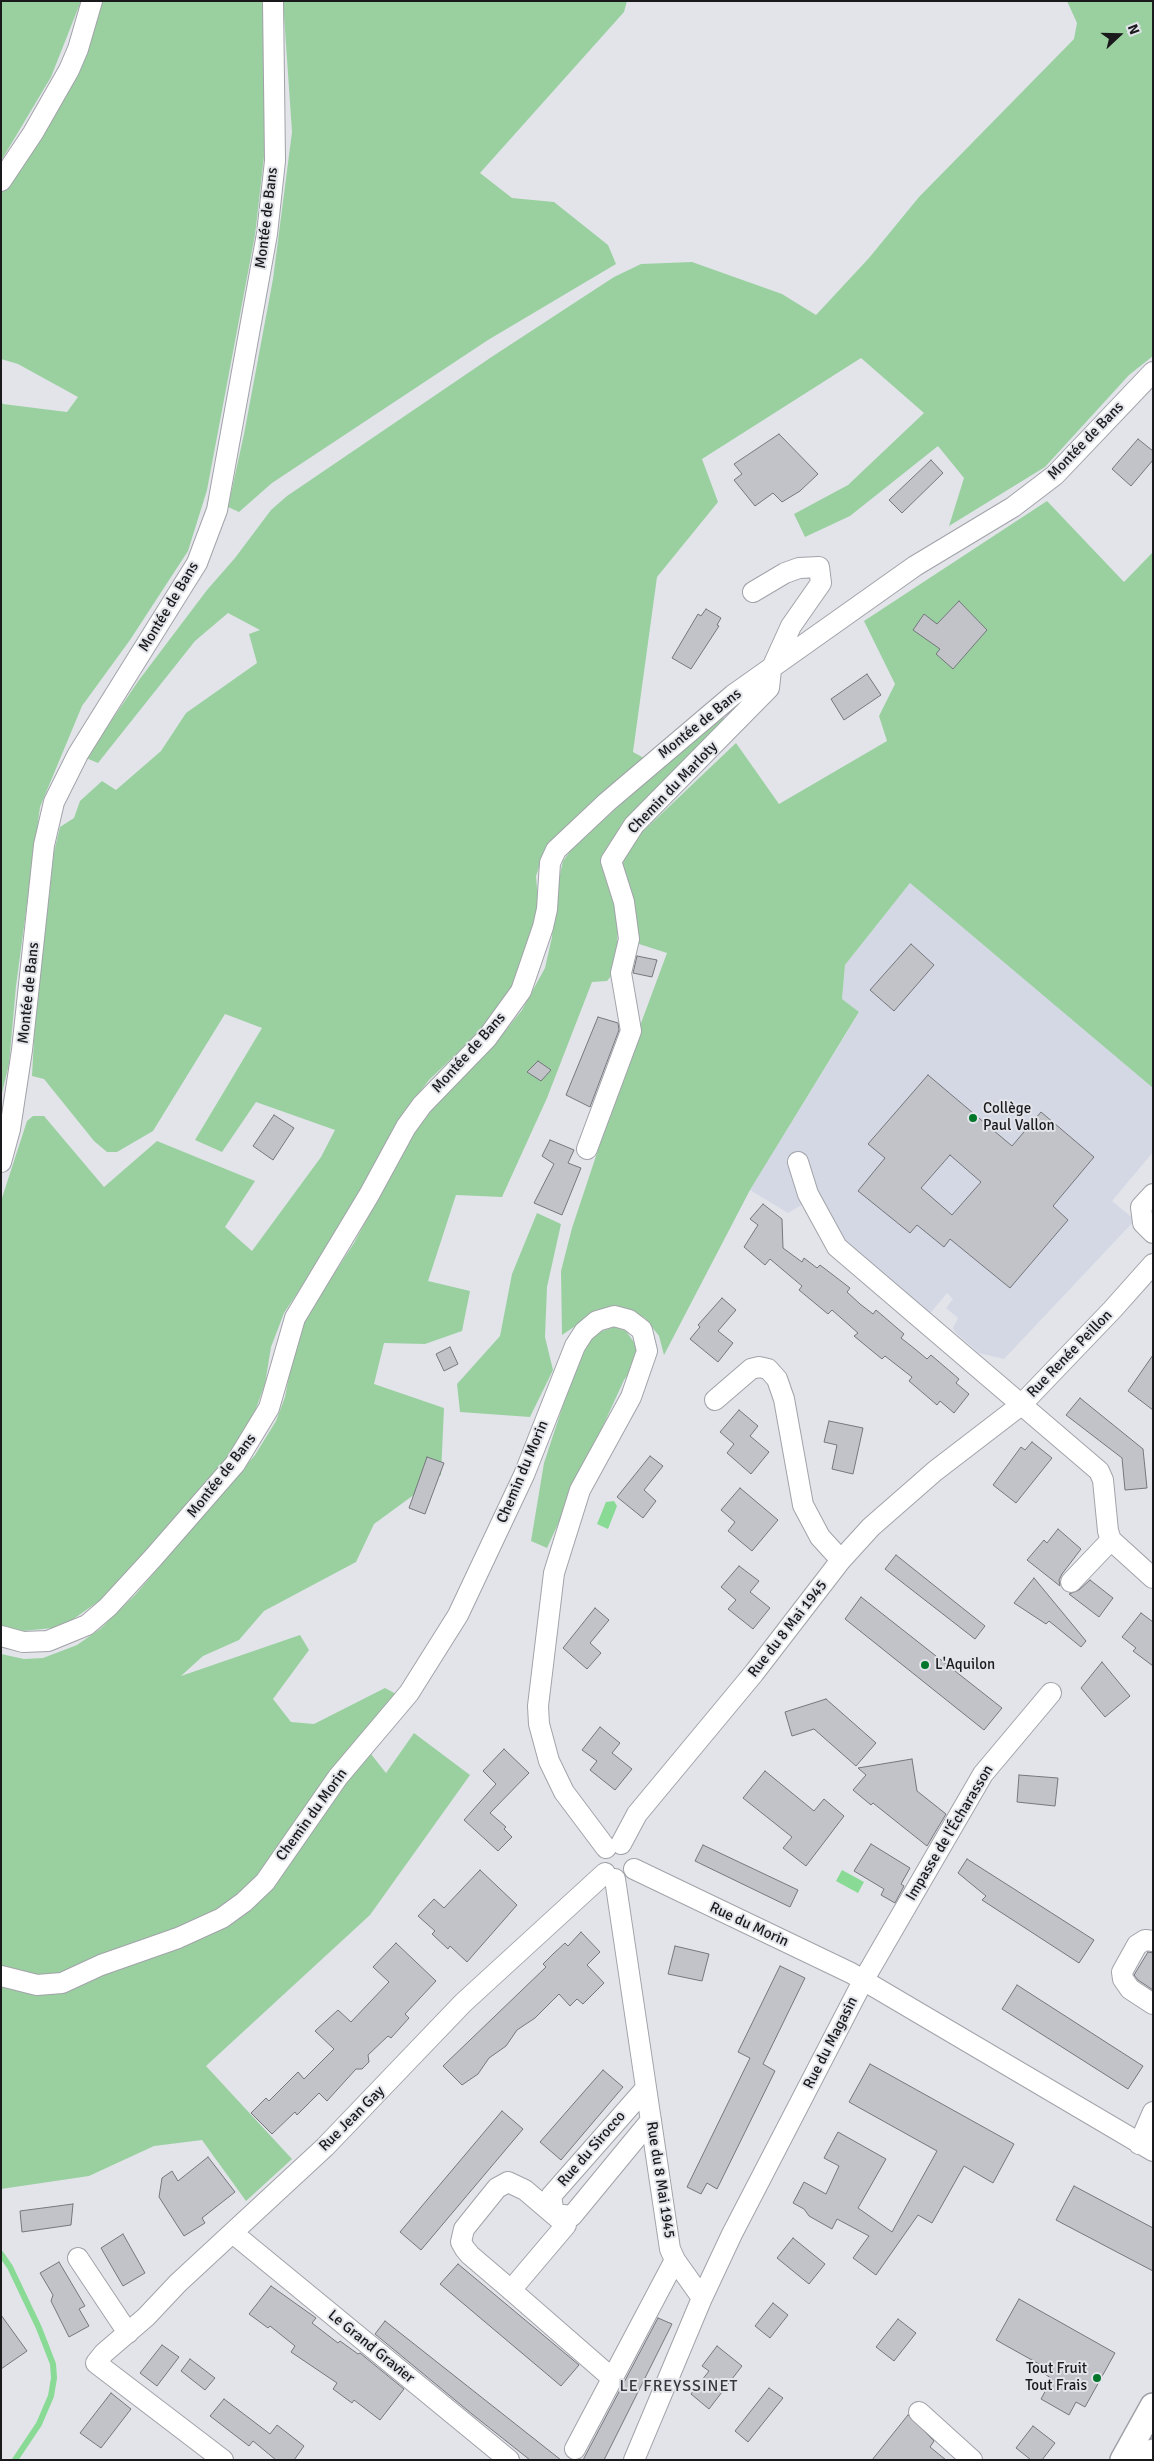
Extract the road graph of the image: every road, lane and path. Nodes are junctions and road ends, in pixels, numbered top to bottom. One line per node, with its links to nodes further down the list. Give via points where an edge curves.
1 (92, 1): 3 (street, via 69,70)
2 (273, 1): 8 (street, Montée de Bans, via 275,161 267,234 217,510 197,563 78,754 54,802 44,845 22,1050 10,1129)
3 (1, 181)
4 (1153, 372): 6 (street, Montée de Bans, via 1055,475 1013,507 915,566)
5 (753, 592): 6 (street, Chemin du Marloty, via 785,572 819,567 821,583 791,626)
6 (771, 670): 7 (street, Chemin du Marloty, via 769,688 634,825 611,862 624,902 629,939 621,973 631,1031); 20 (street, Montée de Bans, via 733,695 679,739 556,850 550,863 543,927 521,991 487,1038 422,1105 406,1127 295,1318 269,1408 235,1464 108,1607 87,1625 48,1641 23,1642)
7 (587, 1149)
8 (1, 1162)
9 (798, 1162): 14 (street, via 808,1194 836,1247)
10 (1153, 1194): 11 (street, via 1141,1207 1143,1224)
11 (1152, 1231)
12 (1153, 1264): 14 (street, Rue Renée Peillon)
13 (715, 1400): 17 (street, via 751,1369 768,1369 777,1379 784,1400 803,1505 820,1537)
14 (1020, 1405): 15 (street, Rue Renée Peillon); 16 (street, via 1099,1471)
15 (979, 1436): 17 (street, Rue du 8 Mai 1945, via 871,1527)
16 (1111, 1540): 18 (street); 19 (street)
17 (841, 1560): 22 (street, Rue du 8 Mai 1945)
18 (1153, 1578)
19 (1071, 1582)
20 (1, 1636)
21 (1050, 1693): 27 (street, Impasse de l'Écharasson, via 983,1774)
22 (613, 1846): 23 (street, via 632,1850); 24 (street, via 600,1861); 26 (street, Chemin du Morin, via 564,1792 543,1742 538,1706 554,1573 580,1490 631,1397 647,1351 642,1330 629,1320 614,1316 597,1321 575,1346 524,1474 458,1616 409,1693 338,1777 265,1882 222,1918 178,1938 101,1965 62,1984 37,1985)
23 (634, 1869): 24 (street, via 629,1875); 27 (street, Rue du Morin)
24 (610, 1876): 29 (street, Rue du 8 Mai 1945); 34 (street, Rue Jean Gay, via 463,2003 372,2100)
25 (1153, 1941): 28 (street, via 1145,1940 1137,1945 1122,1972 1130,1989)
26 (1, 1976)
27 (863, 1981): 32 (street, Rue du Magasin); 38 (street, Rue du Magasin)
28 (1153, 2004)
29 (646, 2088): 31 (street, Rue du 8 Mai 1945); 33 (street, Rue du Sirocco, via 551,2196)
30 (1153, 2112): 32 (street)
31 (651, 2120): 33 (street, Rue du Sirocco, via 572,2216); 36 (street, Rue du 8 Mai 1945, via 670,2249)
32 (1146, 2148)
33 (554, 2214): 37 (street, Rue du Sirocco, via 566,2225); 37 (street, Rue du Sirocco, via 526,2190 508,2182 498,2188 464,2229 461,2242 464,2249)
34 (234, 2234): 39 (street, Rue Jean Gay); 46 (street, Le Grand Gravier)
35 (78, 2258): 39 (street)
36 (675, 2260): 38 (street, Rue du 8 Mai 1945); 40 (street)
37 (511, 2290): 40 (street, Rue du Sirocco)
38 (702, 2298): 47 (street)
39 (128, 2333): 45 (street, Rue Jean Gay, via 96,2363)
40 (613, 2379): 43 (street)
41 (1153, 2406): 49 (main road)
42 (919, 2412): 48 (street)
43 (575, 2449)
44 (1153, 2452): 50 (main road)
45 (223, 2460)
46 (509, 2460)
47 (634, 2460)
48 (972, 2460)
49 (1123, 2460)
50 (1148, 2460)

